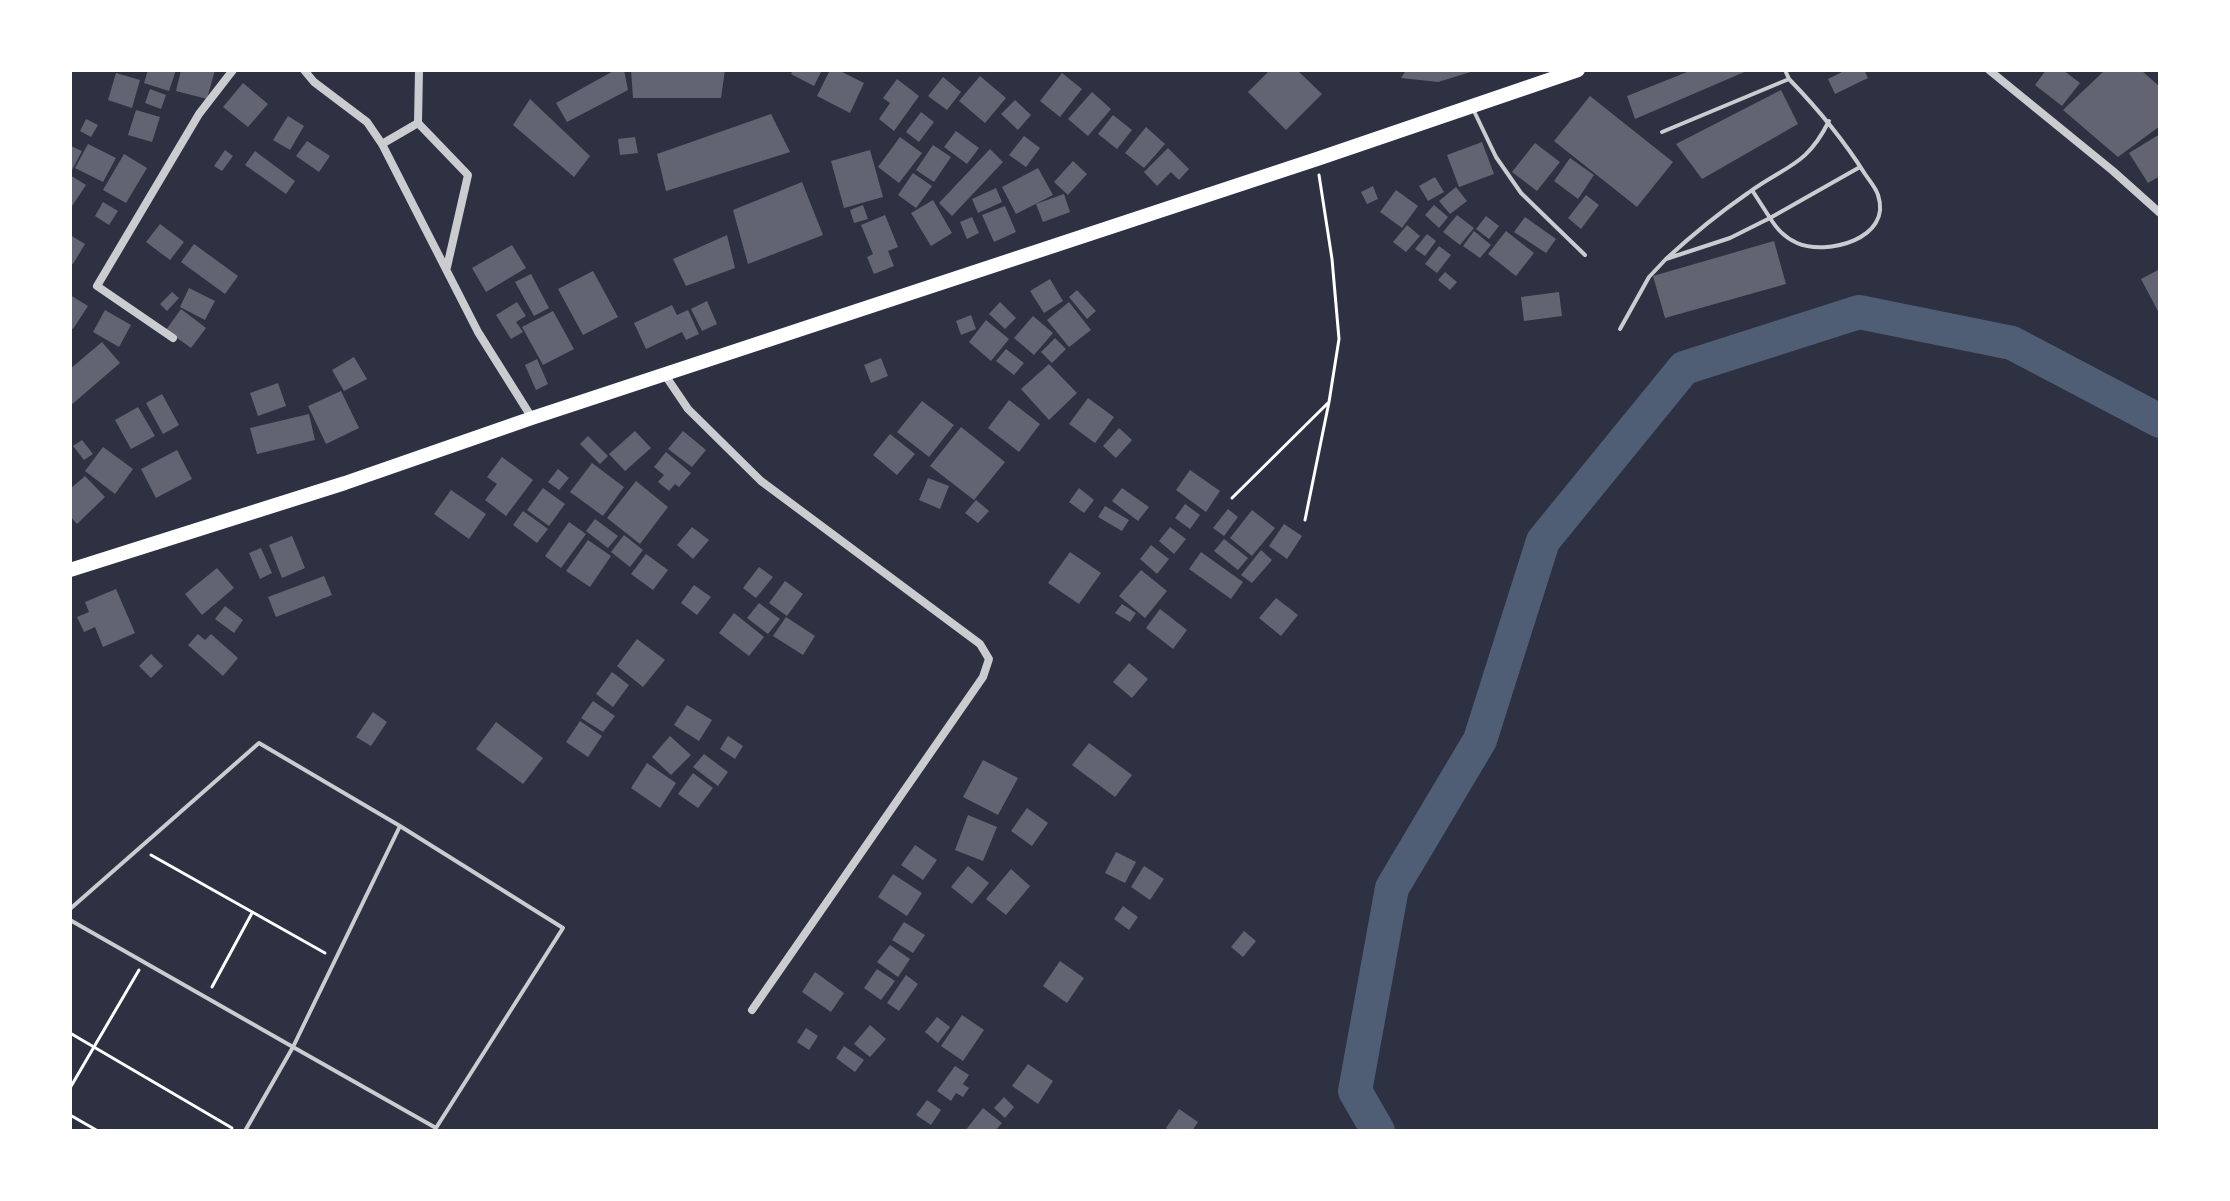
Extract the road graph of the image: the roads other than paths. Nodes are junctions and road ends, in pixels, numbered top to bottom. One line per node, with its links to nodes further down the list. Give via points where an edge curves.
1 (233, 70): 21 (street, via 199,114 97,286)
2 (304, 70): 12 (street, via 367,122)
3 (419, 70): 10 (street)
4 (1578, 70): 8 (highway)
5 (1785, 70): 7 (lane)
6 (1989, 70): 15 (street)
7 (1789, 79): 9 (lane); 11 (lane)
8 (1472, 107): 17 (lane, via 1521,193); 22 (highway)
9 (1829, 121): 13 (lane); 14 (lane, via 1808,155)
10 (418, 123): 12 (street); 19 (street, via 468,175)
11 (1662, 132)
12 (382, 144): 19 (street)
13 (1860, 166): 16 (lane); 16 (lane, via 1879,195 1879,216 1855,242 1816,248 1797,243 1780,233)
14 (1752, 190): 16 (lane); 18 (lane)
15 (2160, 213)
16 (1770, 218): 18 (lane)
17 (1585, 255)
18 (1666, 259): 20 (lane, via 1649,277)
19 (447, 268): 23 (street, via 478,332)
20 (1620, 329)
21 (173, 338)
22 (665, 375): 23 (highway); 28 (street, via 688,409 761,481 980,644 989,659 983,677)
23 (532, 418): 24 (highway)
24 (70, 570)
25 (400, 826): 26 (lane, via 259,743); 29 (lane); 29 (lane, via 563,928 436,1128)
26 (70, 909)
27 (70, 920): 29 (lane)
28 (752, 1010)
29 (293, 1047): 30 (lane)
30 (245, 1131)

